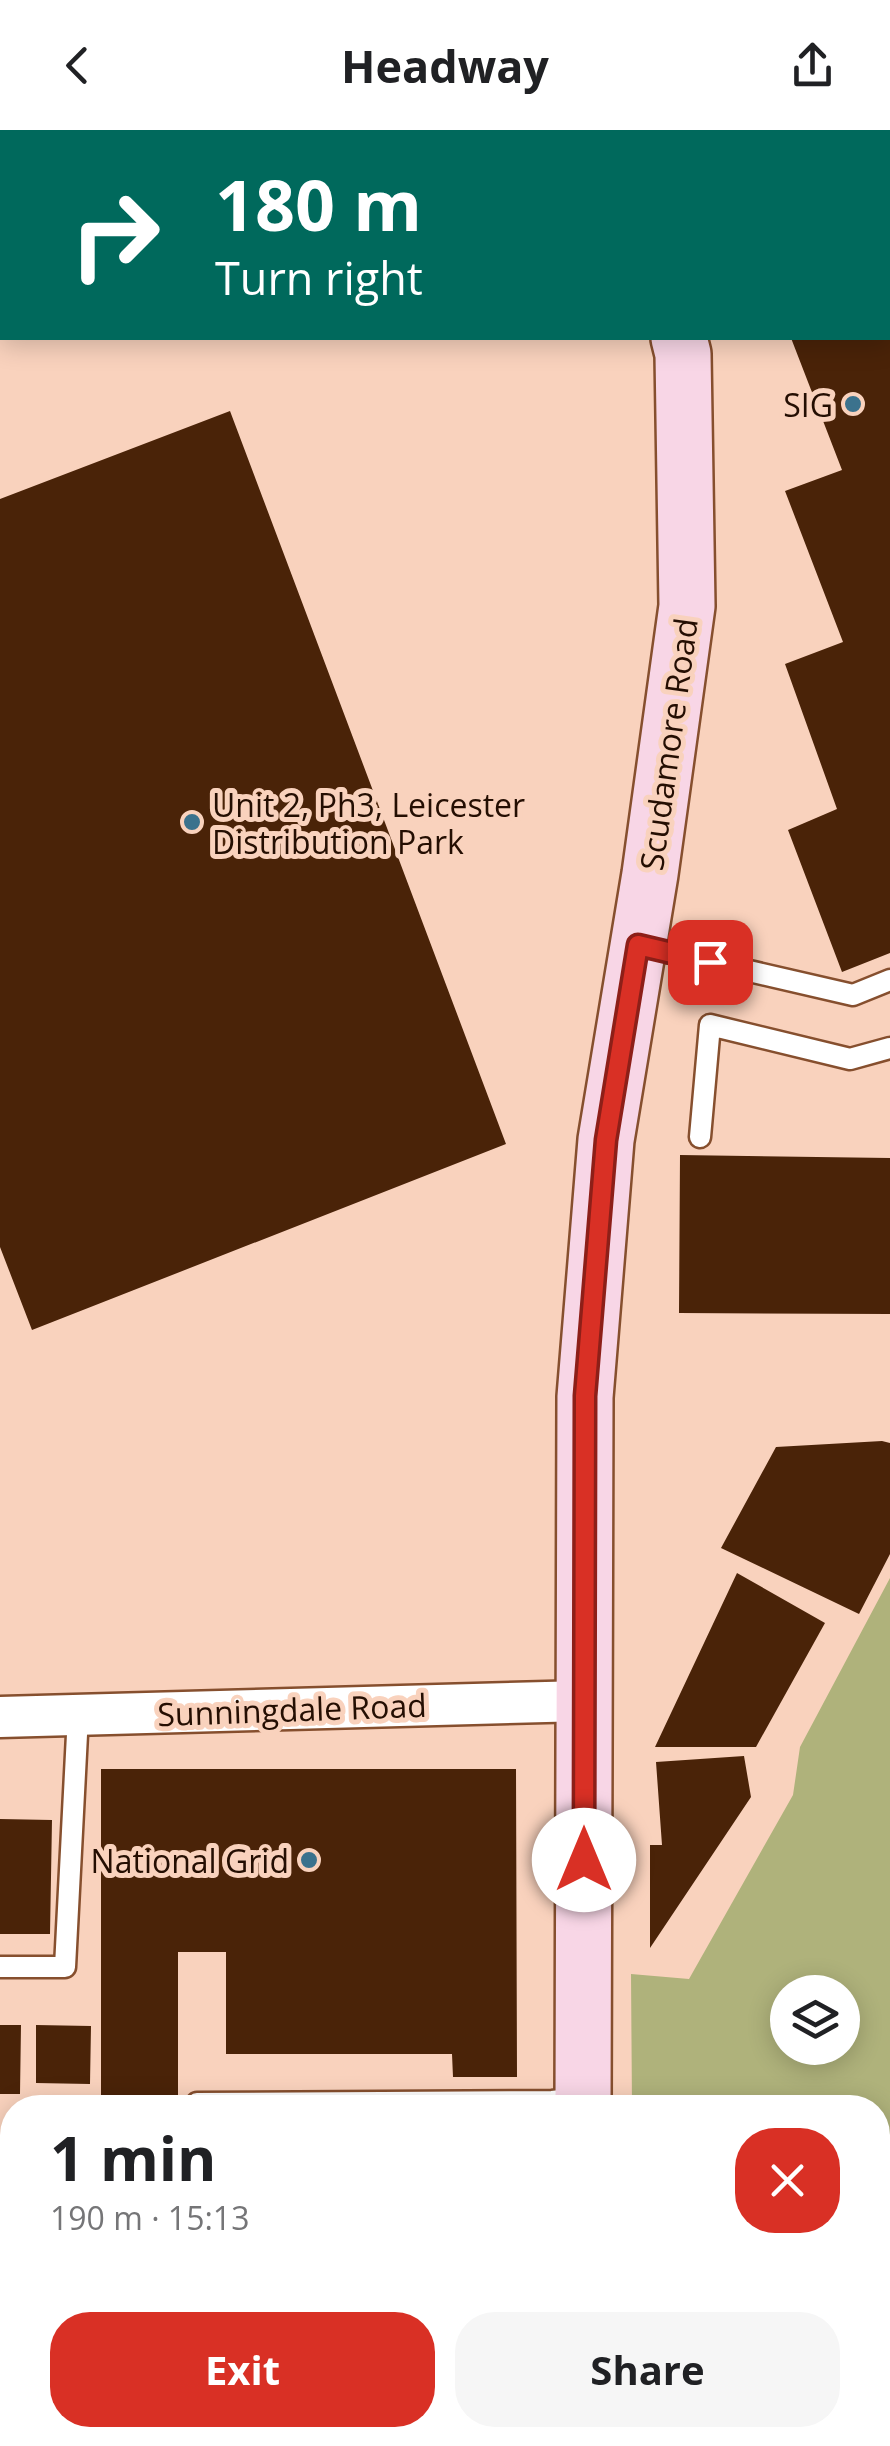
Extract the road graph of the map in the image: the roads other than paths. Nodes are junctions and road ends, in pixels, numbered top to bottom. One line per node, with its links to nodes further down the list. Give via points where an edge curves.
1 (680, 340): 2 (street, Scudamore Road, via 687,606)
2 (638, 945): 3 (lane, via 853,995); 6 (street, Scudamore Road, via 606,1140 585,1396)
3 (890, 980)
4 (890, 1048): 5 (lane, via 850,1059 710,1026)
5 (700, 1137)
6 (584, 1701): 7 (street, Sunningdale Road); 10 (street, Scudamore Road)
7 (78, 1715): 8 (street, Sunningdale Road); 9 (lane, via 66,1968)
8 (0, 1717)
9 (0, 1967)
10 (583, 2095)

